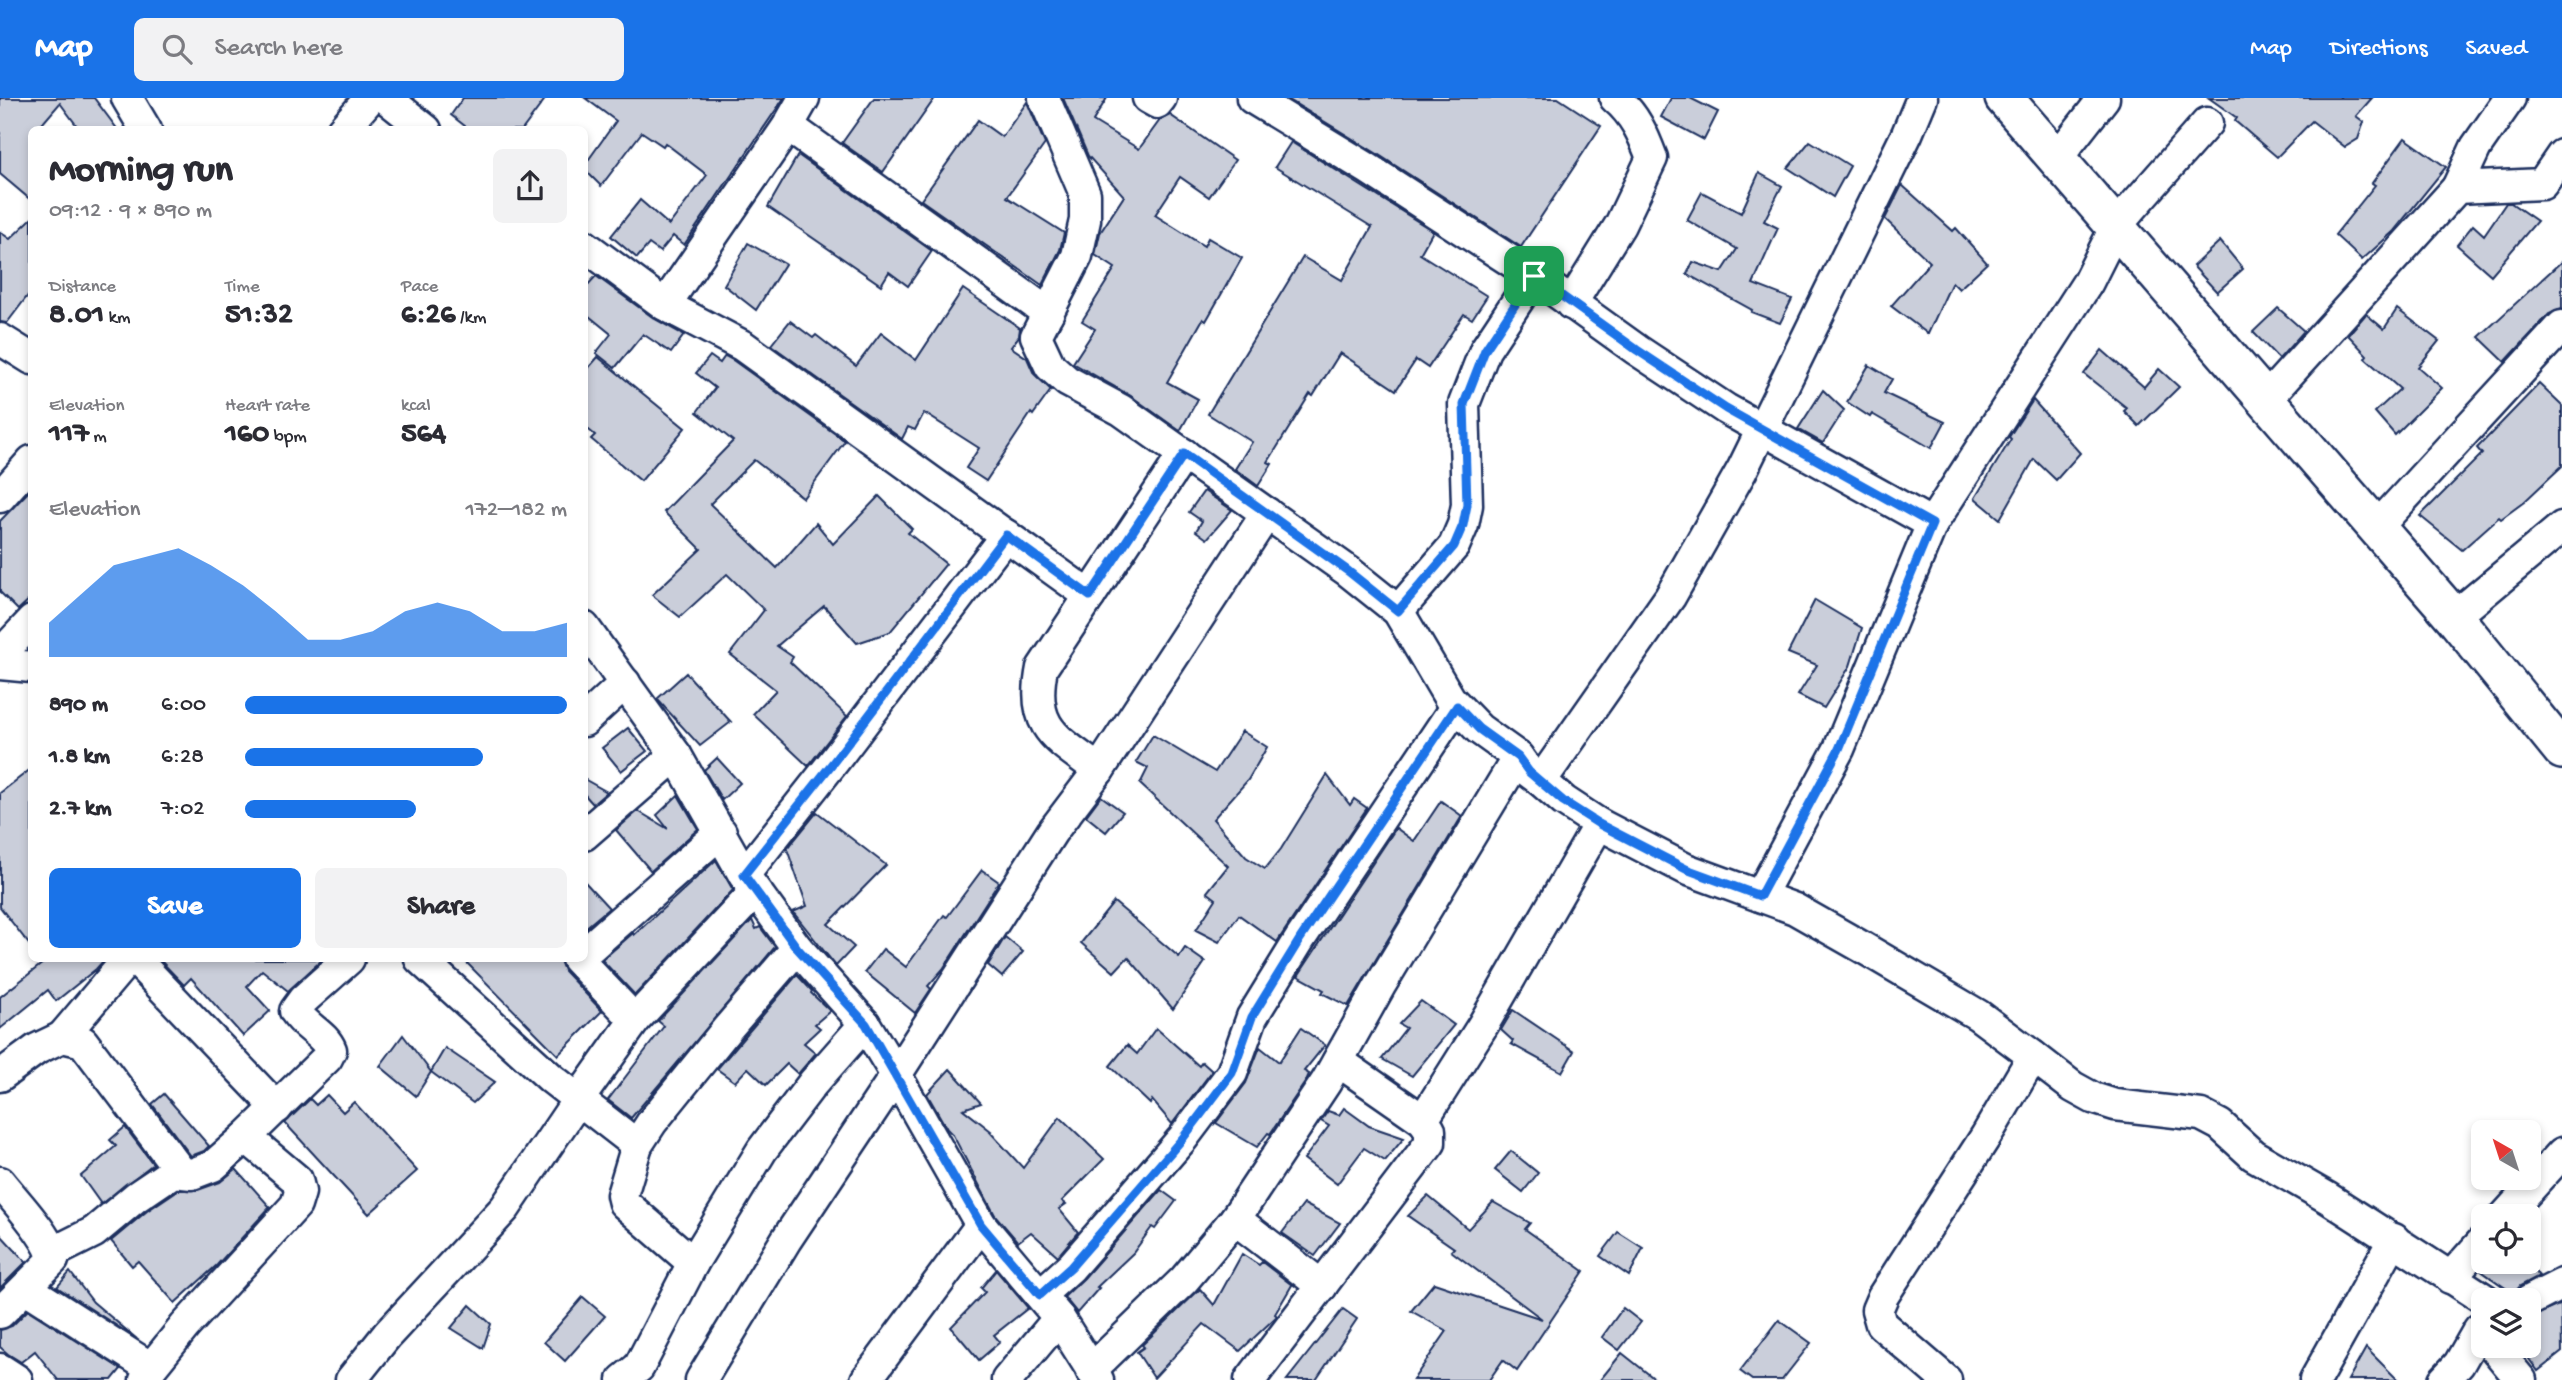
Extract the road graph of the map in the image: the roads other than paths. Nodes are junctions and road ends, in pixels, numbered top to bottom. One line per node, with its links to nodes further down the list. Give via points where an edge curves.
1 (127, 98): 15 (street)
2 (370, 98): 16 (street)
3 (386, 98): 17 (street)
4 (804, 98): 18 (street)
5 (1045, 98): 27 (street, via 1085,194 1077,256)
6 (1148, 98): 7 (street, via 1157,103)
7 (1161, 98)
8 (1252, 98): 24 (street)
9 (1615, 98): 25 (street, via 1642,131 1651,158 1620,225)
10 (1922, 98): 32 (street)
11 (2004, 98): 20 (street)
12 (2104, 98): 20 (street)
13 (2510, 98): 21 (street, via 2476,147)
14 (2207, 123): 22 (street)
15 (144, 126)
16 (346, 126)
17 (421, 126)
18 (788, 126): 26 (street); 27 (street)
19 (2562, 155): 21 (street, via 2542,184)
20 (2057, 158): 22 (street)
21 (2457, 188): 31 (street)
22 (2116, 226): 31 (street); 37 (street, via 2088,282)
23 (588, 248): 26 (street)
24 (1534, 276): 25 (street); 42 (street, via 1485,350 1464,404 1467,505 1463,525 1454,546)
25 (1571, 304): 32 (street)
26 (665, 305): 40 (street, via 743,346)
27 (1048, 313): 33 (street, via 1036,335 1050,366)
28 (2562, 327): 38 (street)
29 (0, 339): 30 (street)
30 (28, 356)
31 (2266, 399): 38 (street)
32 (1760, 430): 37 (street); 56 (street, via 1670,597)
33 (1184, 454): 36 (street); 41 (street)
34 (28, 466): 35 (street)
35 (0, 498)
36 (1268, 513): 42 (street); 55 (street)
37 (1932, 524): 61 (street, via 1839,749)
38 (2377, 527): 43 (street)
39 (2562, 527): 43 (street)
40 (1006, 535): 41 (street); 60 (street, via 843,749)
41 (1090, 596): 55 (street, via 1042,668 1038,692 1040,713 1056,738)
42 (1398, 611): 50 (street)
43 (2454, 617): 52 (street)
44 (28, 625): 46 (street)
45 (588, 632): 49 (street)
46 (0, 656)
47 (0, 664): 48 (street)
48 (28, 667)
49 (625, 683): 51 (street); 53 (street)
50 (1457, 706): 54 (street, via 1479,729); 95 (street, via 1258,1006 1232,1073 1183,1138 1071,1267)
51 (588, 717)
52 (2562, 750)
53 (676, 755): 58 (street); 59 (street)
54 (1518, 757): 56 (street); 73 (street)
55 (1099, 770): 74 (street, via 1052,832)
56 (1541, 781): 57 (street)
57 (1599, 824): 61 (street, via 1686,869); 78 (street, via 1483,1026)
58 (588, 832)
59 (721, 832): 60 (street); 63 (street)
60 (749, 884): 62 (street); 69 (street)
61 (1760, 896): 72 (street, via 1795,909 1947,996)
62 (797, 948): 70 (street); 80 (street)
63 (588, 949)
64 (125, 962): 71 (street)
65 (138, 962): 77 (street)
66 (346, 962): 77 (street, via 295,1011 304,1024 327,1040 331,1050)
67 (429, 962): 76 (street)
68 (580, 962): 69 (street)
69 (635, 1020): 76 (street)
70 (866, 1024): 74 (street); 90 (street, via 762,1150)
71 (62, 1037): 75 (street); 82 (street, via 83,1042)
72 (2033, 1056): 87 (street, via 2093,1098 2201,1115 2220,1125 2253,1155); 112 (street, via 1877,1310 1881,1324)
73 (1338, 1061): 78 (street); 85 (street)
74 (896, 1075): 86 (street); 108 (street, via 786,1240)
75 (0, 1076)
76 (578, 1100): 80 (street); 106 (street, via 505,1208)
77 (276, 1108): 79 (street)
78 (1423, 1120): 93 (street, via 1430,1130 1430,1143)
79 (246, 1137): 82 (street, via 213,1166 192,1174); 103 (street, via 297,1180 296,1205 185,1326)
80 (636, 1145): 90 (street, via 622,1195 624,1203)
81 (2562, 1153): 84 (street)
82 (181, 1172): 88 (street, via 173,1172 136,1197 94,1233)
83 (0, 1182): 88 (street)
84 (2516, 1204)
85 (1235, 1219): 93 (street); 104 (street)
86 (981, 1225): 95 (street); 109 (street)
87 (2394, 1239): 91 (street); 113 (street)
88 (52, 1253): 94 (street, via 53,1260)
89 (2471, 1255): 91 (street)
90 (693, 1263): 107 (street, via 639,1367)
91 (2451, 1278): 97 (street)
92 (2562, 1284): 96 (street)
93 (1322, 1286): 111 (street)
94 (26, 1288): 98 (street); 103 (street)
95 (1040, 1295): 99 (street)
96 (2541, 1295)
97 (2471, 1307)
98 (0, 1313)
99 (1059, 1318): 104 (street); 110 (street)
100 (2471, 1347): 114 (street)
101 (2506, 1358): 115 (street)
102 (0, 1369): 105 (street)
103 (148, 1374)
104 (1094, 1375)
105 (18, 1380)
106 (351, 1380)
107 (623, 1380)
108 (701, 1380)
109 (866, 1380)
110 (1007, 1380)
111 (1250, 1380)
112 (1946, 1380)
113 (2315, 1380)
114 (2444, 1380)
115 (2521, 1380)

